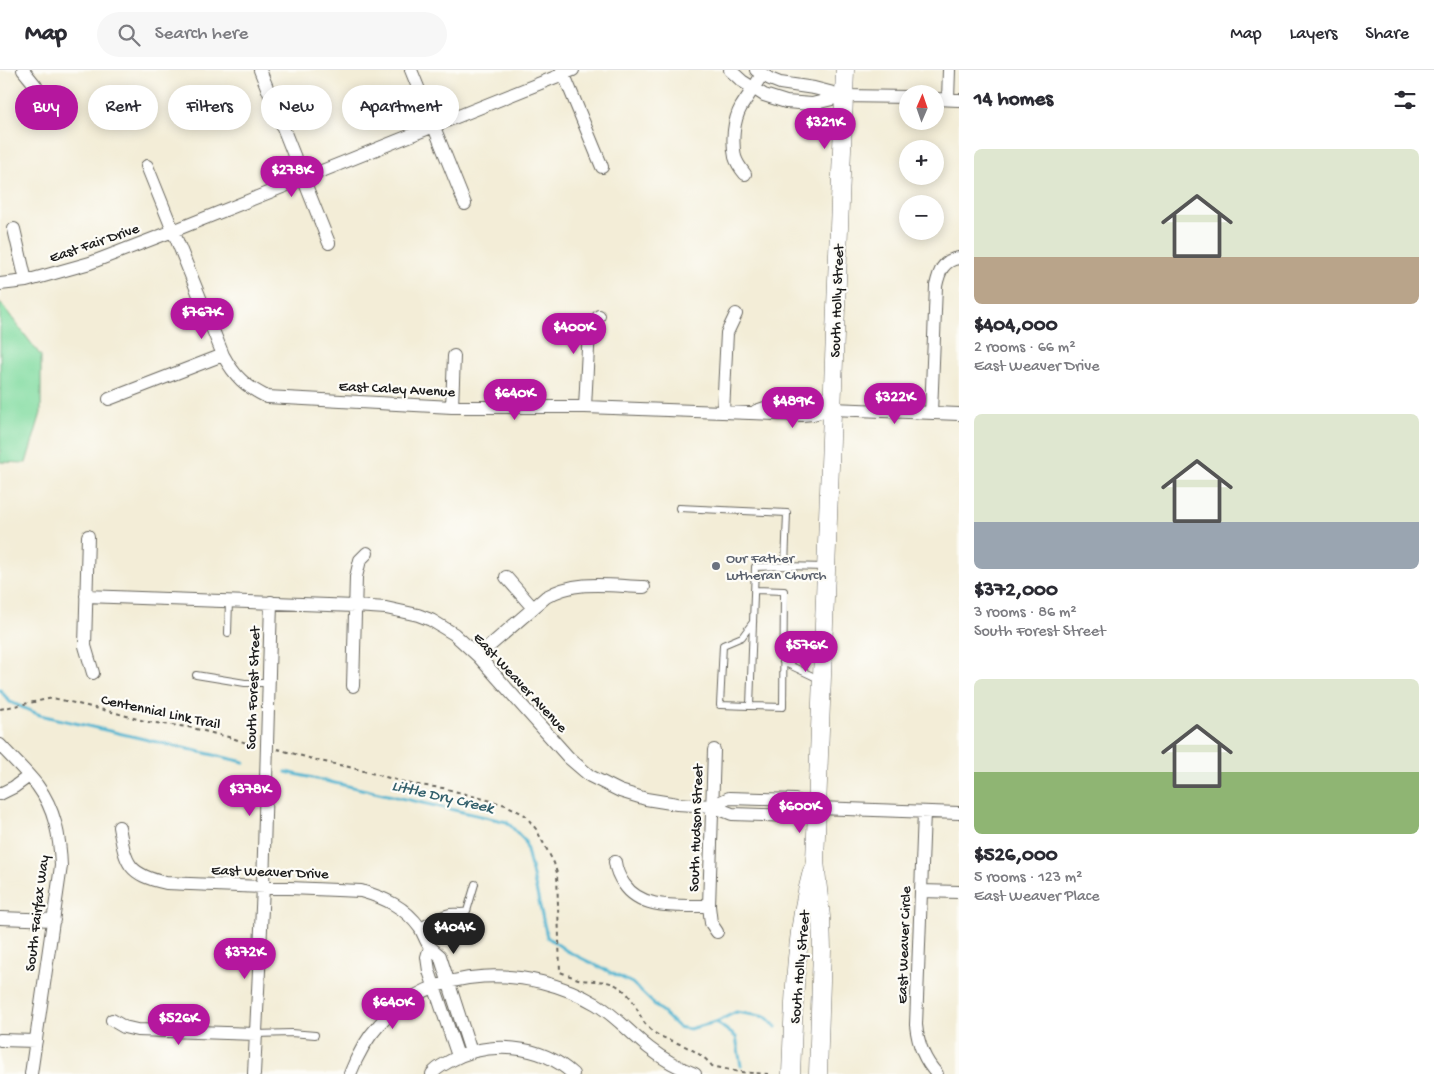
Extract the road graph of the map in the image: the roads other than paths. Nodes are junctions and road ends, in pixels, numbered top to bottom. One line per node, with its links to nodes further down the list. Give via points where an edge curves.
1 (23, 70): 9 (street)
2 (260, 70): 21 (street)
3 (411, 70): 10 (street)
4 (730, 70): 11 (street)
5 (845, 70): 12 (main road, South Holly Street)
6 (949, 70): 14 (street)
7 (566, 71): 15 (street, East Fair Drive); 19 (street)
8 (759, 72): 11 (street); 12 (street, via 780,83)
9 (35, 85)
10 (417, 85)
11 (754, 89): 12 (street, via 774,99 812,104); 20 (street, via 736,118 735,158)
12 (844, 96): 13 (street); 36 (main road, South Holly Street)
13 (899, 97)
14 (954, 99)
15 (459, 115)
16 (423, 130): 21 (street, East Fair Drive)
17 (435, 130): 22 (street)
18 (147, 166): 24 (street)
19 (602, 167)
20 (745, 174)
21 (304, 178): 24 (street, East Fair Drive); 25 (street)
22 (465, 204)
23 (14, 229): 27 (street)
24 (173, 231): 27 (street, East Fair Drive, via 90,263); 31 (street, East Caley Avenue)
25 (329, 243)
26 (959, 258): 38 (street, via 944,265 938,273)
27 (26, 281): 28 (street, East Fair Drive)
28 (0, 284)
29 (736, 314): 37 (street, via 727,333)
30 (599, 316): 35 (street, via 589,329)
31 (223, 355): 33 (street); 34 (street, East Caley Avenue, via 249,388 267,397)
32 (454, 356): 34 (street)
33 (109, 399)
34 (452, 407): 35 (street, East Caley Avenue)
35 (585, 407): 37 (street, East Caley Avenue)
36 (832, 409): 37 (street, East Caley Avenue, via 802,415); 38 (street, East Caley Avenue); 44 (main road, South Holly Street)
37 (723, 412)
38 (931, 413): 39 (street, East Caley Avenue)
39 (959, 414)
40 (679, 508): 43 (lane, via 786,513)
41 (88, 536): 48 (street)
42 (367, 553): 51 (street, via 357,566)
43 (785, 566): 44 (lane); 47 (lane, via 755,567)
44 (826, 567): 55 (main road, South Holly Street)
45 (506, 577): 52 (street)
46 (644, 588): 52 (street, via 573,586 558,590)
47 (754, 590): 53 (lane); 57 (lane, via 784,591)
48 (86, 596): 49 (street, East Weaver Avenue); 58 (street, via 84,646)
49 (229, 601): 50 (street, East Weaver Avenue); 54 (lane)
50 (271, 602): 51 (street, East Weaver Avenue); 61 (street, South Forest Street)
51 (354, 606): 56 (street, East Weaver Avenue, via 386,608 431,620 454,634); 62 (street)
52 (533, 608): 56 (street)
53 (753, 622): 63 (lane); 63 (lane, via 742,637 723,645 720,705)
54 (228, 633)
55 (824, 643): 57 (lane); 60 (main road, South Holly Street)
56 (478, 656): 68 (street, East Weaver Avenue, via 569,758 590,776 646,799)
57 (783, 660): 60 (lane); 63 (lane, via 783,707)
58 (93, 673)
59 (196, 675): 61 (lane)
60 (822, 680): 69 (main road, South Holly Street)
61 (268, 683): 76 (street, South Forest Street)
62 (353, 686)
63 (750, 706)
64 (0, 745): 66 (street, South Fairfax Way)
65 (714, 750): 68 (street, South Hudson Street)
66 (29, 776): 67 (street); 81 (street, South Fairfax Way, via 49,805 60,842 61,866)
67 (0, 794)
68 (712, 806): 69 (street, East Weaver Avenue, via 732,814 793,816); 79 (street, South Hudson Street)
69 (818, 808): 70 (street, East Weaver Avenue); 73 (main road, South Holly Street)
70 (924, 812): 71 (street, East Weaver Avenue); 77 (street, East Weaver Circle)
71 (959, 813)
72 (119, 827): 76 (street, East Weaver Drive, via 129,865 148,879 166,883)
73 (815, 861): 100 (main road, South Holly Street, via 806,893 797,952); 101 (main road, South Holly Street, via 822,950)
74 (615, 862): 79 (street, South Hudson Street, via 627,888 646,901 660,905)
75 (475, 884): 82 (lane, via 467,911 438,916)
76 (263, 887): 82 (street, East Weaver Drive, via 361,891 398,906); 88 (street, South Forest Street)
77 (921, 890): 78 (street); 102 (street, East Weaver Circle, via 916,1025 921,1050)
78 (959, 892)
79 (709, 906): 83 (street, South Hudson Street)
80 (0, 918): 81 (street)
81 (54, 920): 91 (street, South Fairfax Way)
82 (419, 927): 84 (street, East Weaver Drive)
83 (717, 932)
84 (430, 947): 85 (street, East Weaver Drive, via 440,956); 86 (street, via 427,957)
85 (449, 982): 86 (street); 92 (street, East Weaver Drive); 99 (street, via 512,976 557,985 598,1005 649,1048)
86 (434, 987): 93 (street); 96 (street, via 412,998 379,1024)
87 (112, 1020): 88 (street, via 136,1030)
88 (256, 1034): 89 (lane); 95 (street, South Forest Street)
89 (315, 1035)
90 (0, 1040): 91 (street)
91 (36, 1041): 94 (street, South Fairfax Way)
92 (471, 1052): 93 (street); 98 (street, via 504,1048 528,1051 550,1059)
93 (458, 1056): 97 (street)
94 (31, 1074)
95 (254, 1074)
96 (350, 1074)
97 (432, 1074)
98 (573, 1074)
99 (695, 1074)
100 (791, 1074)
101 (818, 1074)
102 (937, 1074)

